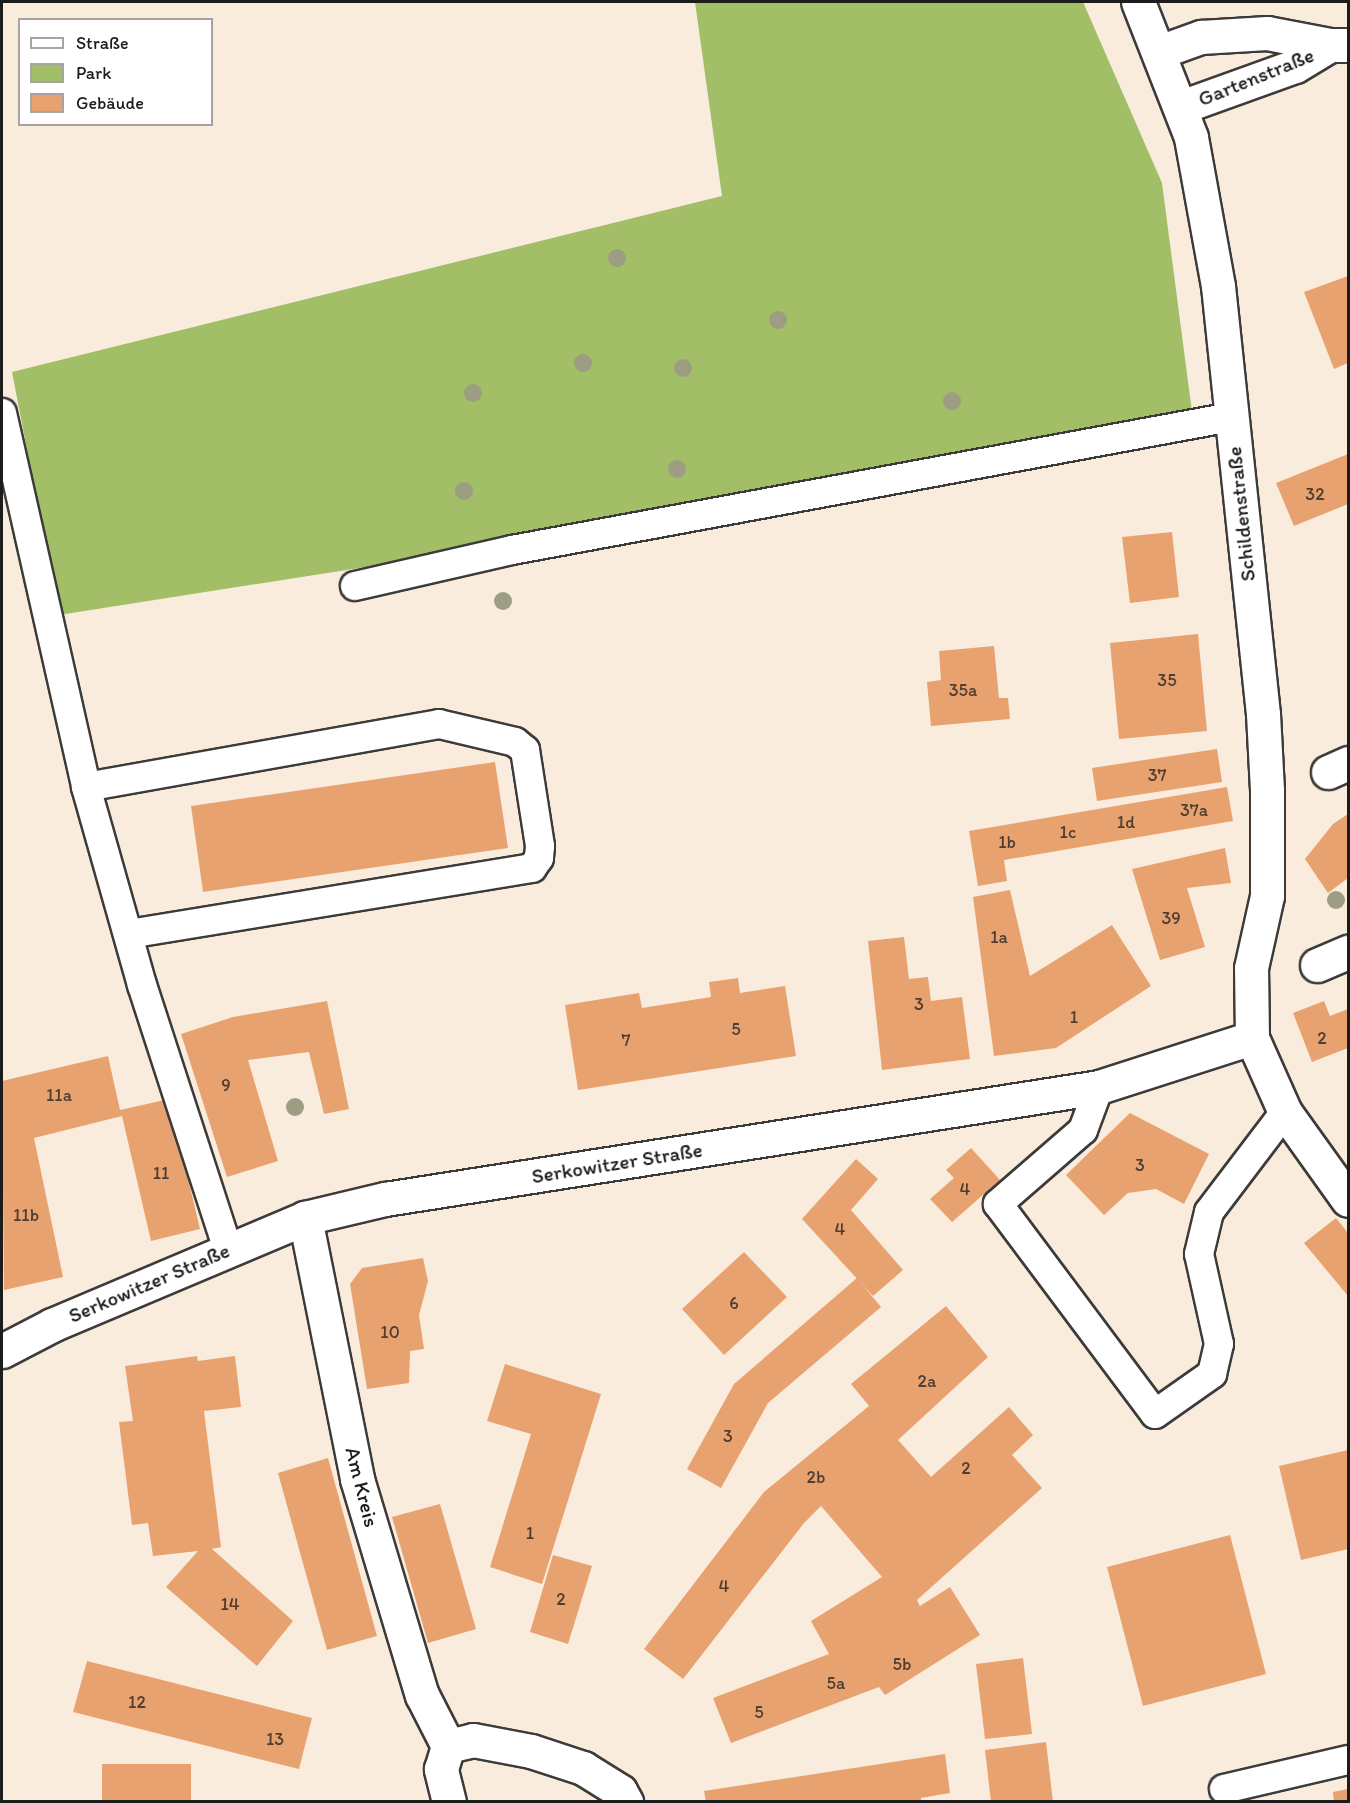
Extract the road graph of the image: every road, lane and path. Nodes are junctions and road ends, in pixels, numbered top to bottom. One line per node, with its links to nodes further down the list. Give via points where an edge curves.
1 (1138, 2): 3 (street, Schildenstraße)
2 (1339, 45): 3 (street, Gartenstraße, via 1267,33 1201,37); 4 (street, Gartenstraße)
3 (1159, 52): 4 (street, Schildenstraße)
4 (1181, 108): 6 (street, Schildenstraße, via 1191,137 1218,286)
5 (2, 414): 8 (lane)
6 (1231, 417): 7 (lane, via 512,550); 12 (street, Schildenstraße, via 1263,714 1267,790 1267,896 1251,968)
7 (355, 586)
8 (86, 787): 9 (lane); 9 (lane, via 439,724 515,742 525,750 540,846 539,858 532,868)
9 (130, 934): 17 (lane, via 142,985)
10 (1348, 952): 11 (street)
11 (1317, 965)
12 (1252, 1038): 13 (street, Serkowitzer Straße); 14 (street)
13 (1099, 1087): 14 (lane, via 1083,1130 998,1204 1155,1414 1212,1374 1219,1344 1199,1254 1209,1212); 16 (street, Serkowitzer Straße, via 385,1199)
14 (1285, 1112): 15 (street)
15 (1348, 1200)
16 (305, 1218): 17 (street, Serkowitzer Straße); 19 (street, Am Kreis, via 357,1479 422,1695)
17 (228, 1250): 18 (street, Serkowitzer Straße, via 52,1325)
18 (2, 1351)
19 (448, 1746): 22 (street, via 441,1769); 23 (street, via 473,1740 531,1751 583,1768 620,1791)
20 (1348, 1760): 21 (lane)
21 (1224, 1789)
22 (449, 1802)
23 (626, 1802)

